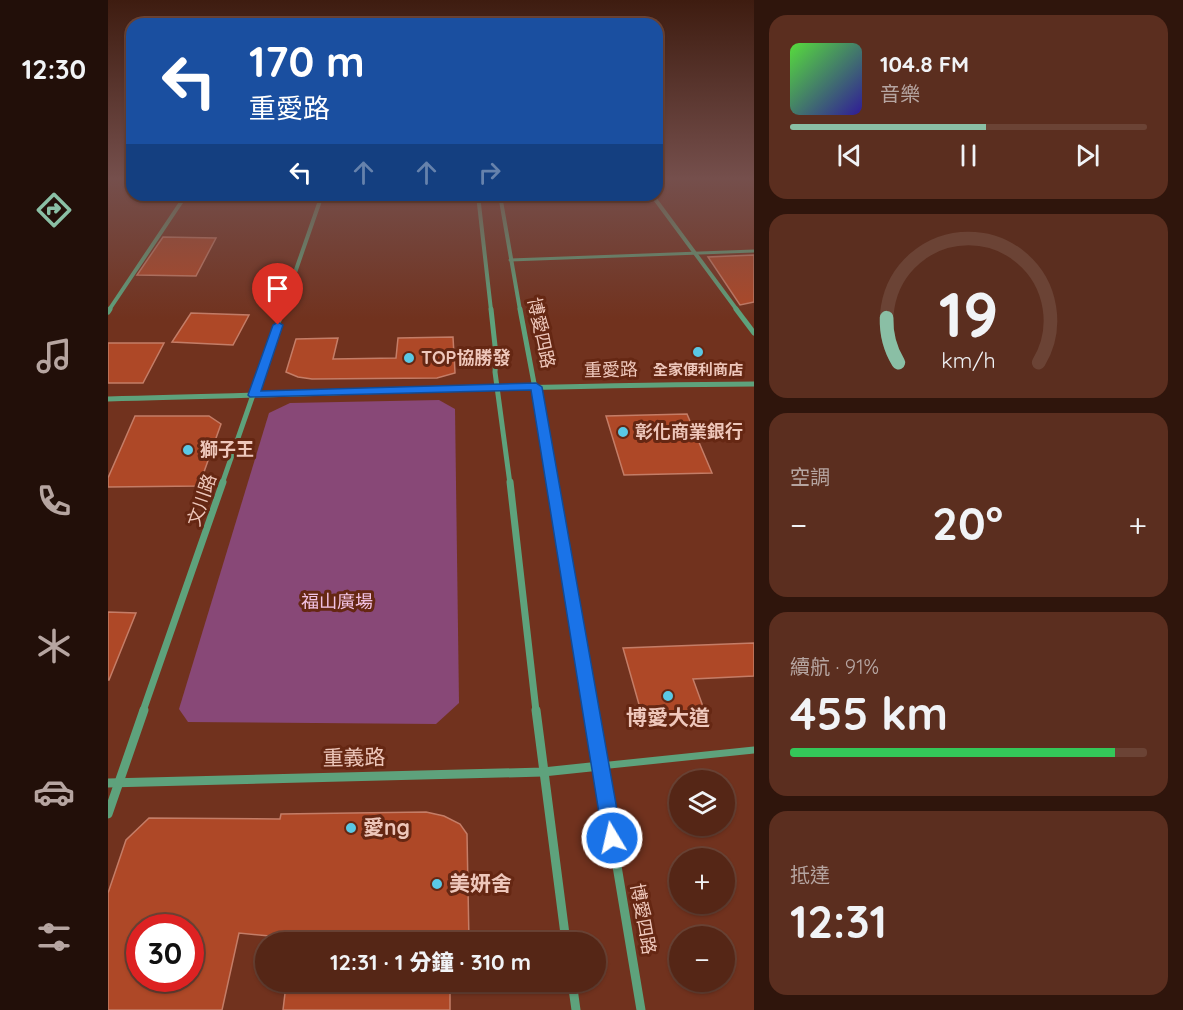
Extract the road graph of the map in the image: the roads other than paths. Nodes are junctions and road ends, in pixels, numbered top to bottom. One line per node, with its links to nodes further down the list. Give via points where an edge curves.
1 (166, 225): 9 (street)
2 (312, 225): 14 (street, 文川路)
3 (481, 225): 13 (street)
4 (505, 225): 8 (street, 博愛四路)
5 (674, 225): 7 (street)
6 (754, 250): 7 (lane)
7 (695, 253): 8 (lane); 10 (street)
8 (510, 260): 12 (street, 博愛四路)
9 (108, 312)
10 (754, 333)
11 (754, 384): 12 (street, 重愛路)
12 (536, 387): 13 (street, 重愛路); 17 (street, 博愛四路)
13 (498, 388): 14 (street, 重愛路); 18 (street)
14 (254, 395): 15 (street, 重愛路); 20 (street, 文川路)
15 (108, 399)
16 (754, 750): 17 (lane)
17 (600, 766): 18 (street, 重義路); 25 (street, 博愛四路)
18 (543, 772): 20 (street, 重義路); 22 (street)
19 (108, 783): 20 (street, 重義路)
20 (119, 783): 21 (street, 文川路)
21 (108, 814)
22 (565, 932)
23 (574, 992): 24 (street)
24 (576, 1010)
25 (641, 1010)

